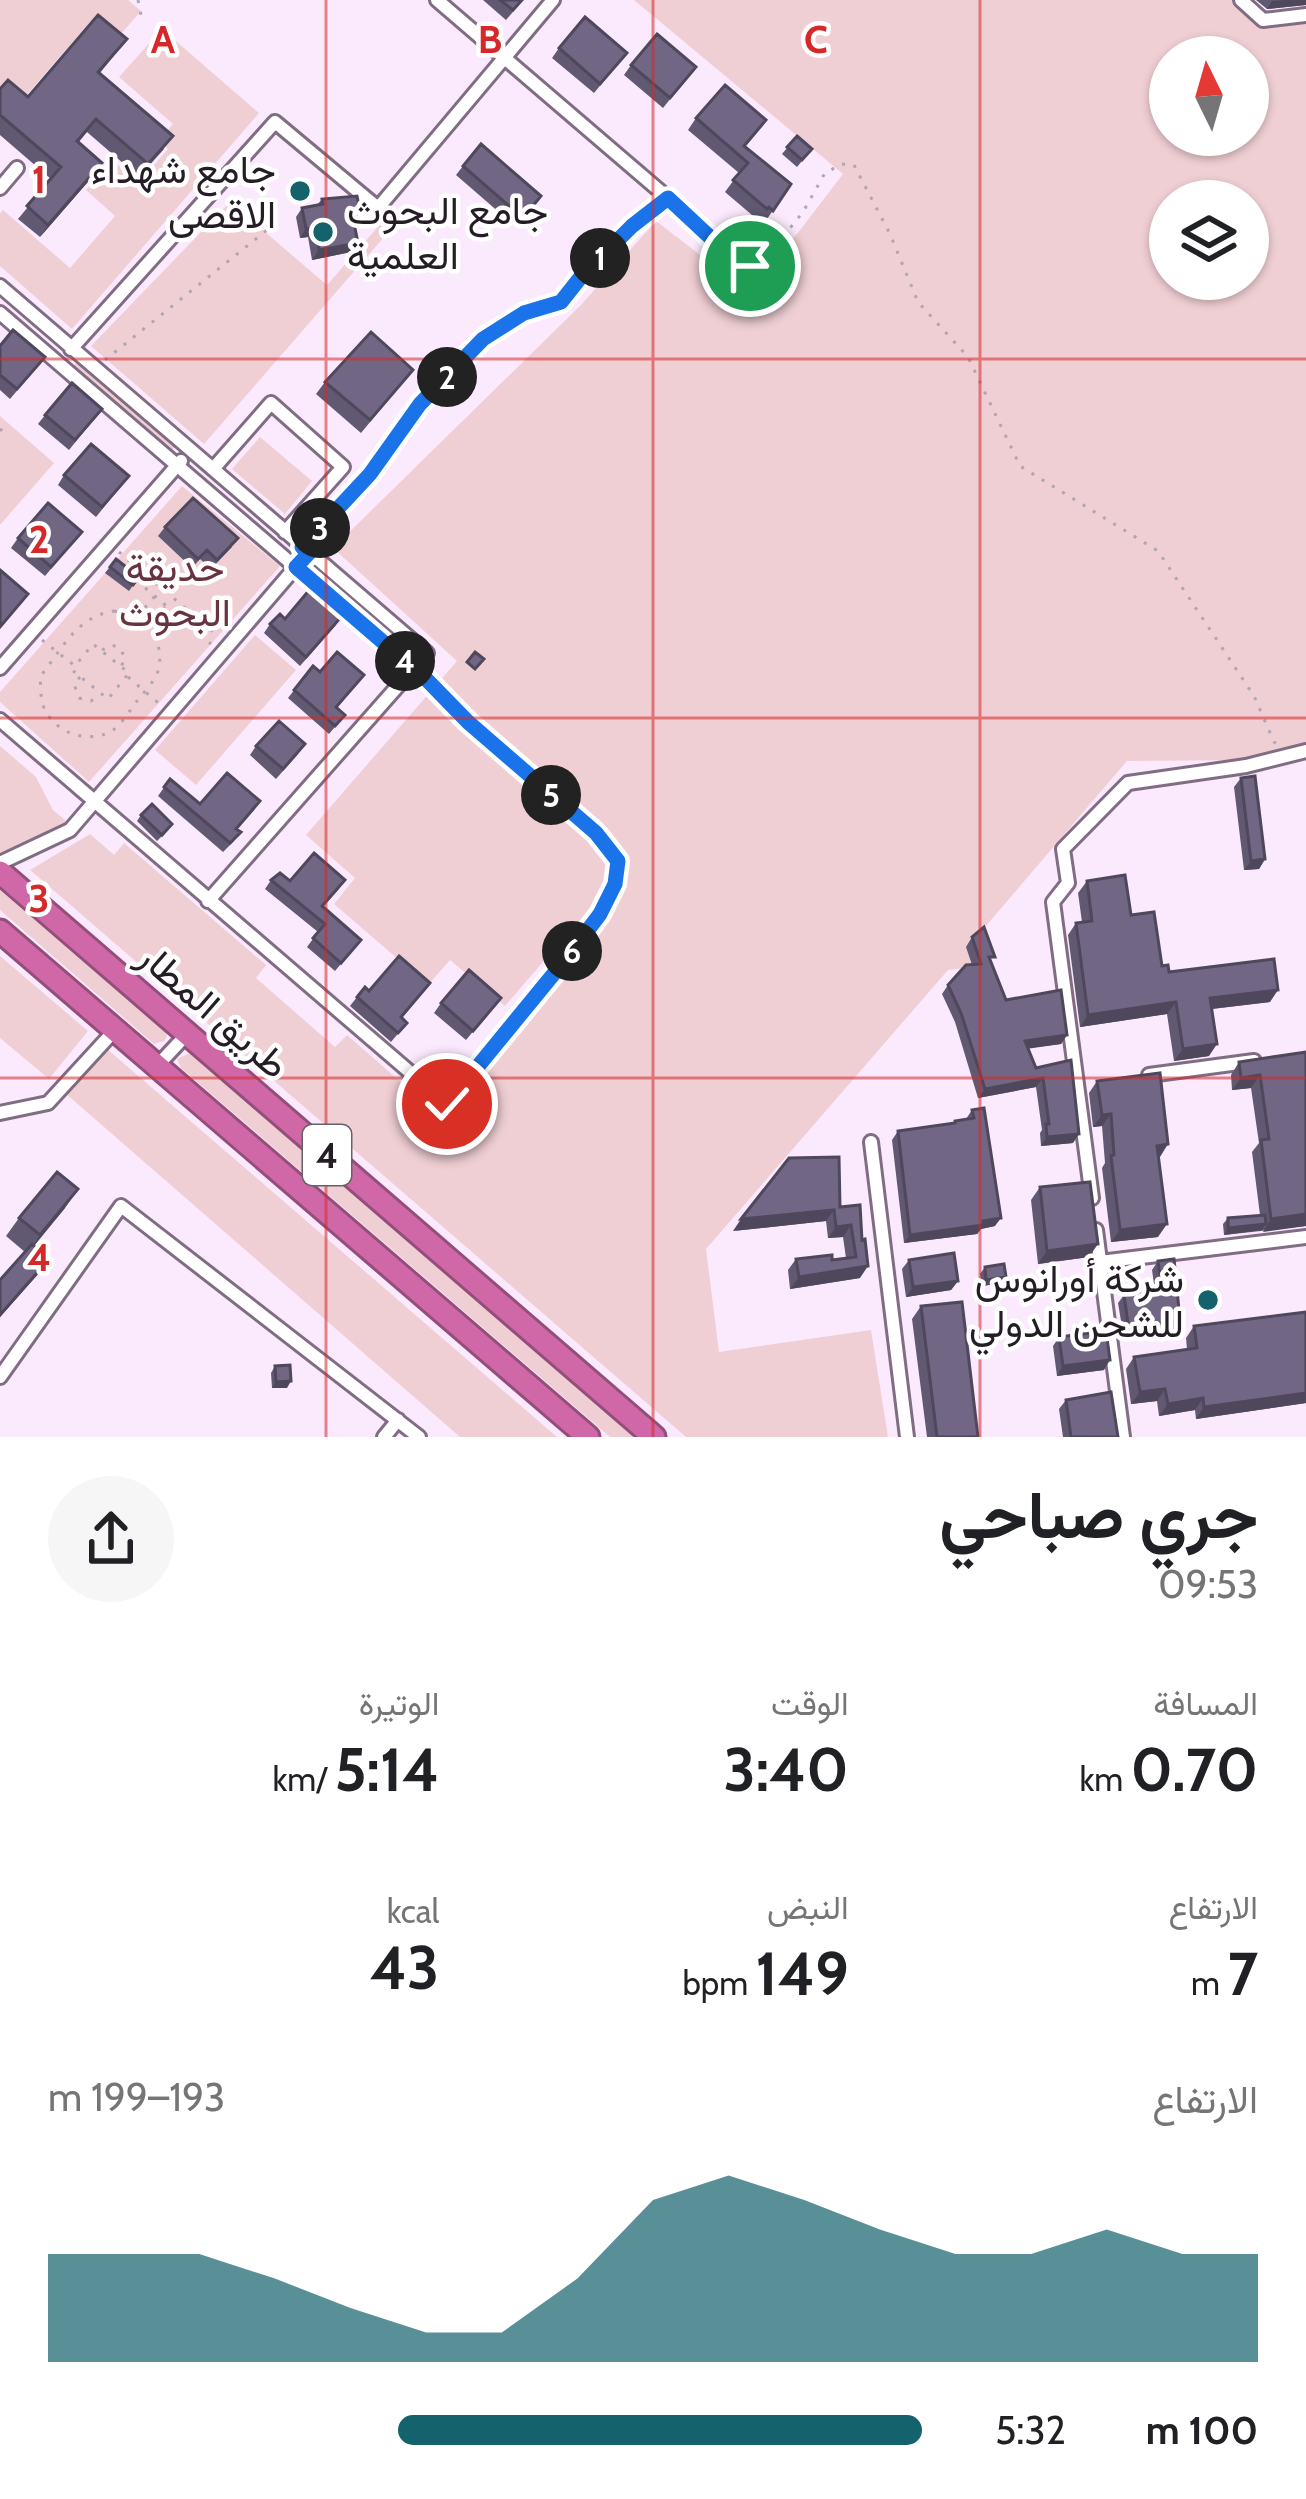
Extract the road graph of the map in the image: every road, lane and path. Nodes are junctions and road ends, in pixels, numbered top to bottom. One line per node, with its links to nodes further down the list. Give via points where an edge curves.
1 (138, 0): 6 (path)
2 (437, 0): 7 (street)
3 (553, 0): 7 (street)
4 (1241, 0): 5 (street, via 1263,20)
5 (1306, 15)
6 (142, 20)
7 (504, 58): 10 (street); 15 (street, via 378,208 275,122)
8 (17, 168): 9 (street)
9 (0, 188)
10 (668, 198): 12 (street); 24 (path, via 561,302 483,339 420,404)
11 (285, 222): 16 (path)
12 (727, 253): 46 (path, via 761,264 824,173 854,165 918,302 968,357 1021,466 1158,551 1254,696 1274,742)
13 (0, 286): 15 (street)
14 (0, 313): 20 (street)
15 (71, 349): 16 (street)
16 (95, 369): 19 (street)
17 (5, 425): 18 (path)
18 (0, 430)
19 (190, 449): 20 (street); 21 (street)
20 (177, 465): 23 (street); 25 (street)
21 (213, 469): 22 (street); 22 (street, via 271,403 286,416 343,467)
22 (285, 532): 24 (street)
23 (109, 543): 31 (street); 32 (path)
24 (305, 550): 25 (street); 38 (street, via 427,653)
25 (296, 567): 32 (street); 38 (street)
26 (138, 581): 27 (path)
27 (155, 596): 28 (path); 29 (path)
28 (166, 605): 30 (path); 32 (path)
29 (136, 618): 30 (path); 34 (path, via 100,613)
30 (148, 626): 41 (path, via 158,674)
31 (32, 632): 34 (path); 36 (street)
32 (225, 649): 43 (street)
33 (101, 651): 35 (path, via 92,644); 37 (path); 37 (path, via 120,648)
34 (58, 653): 35 (path); 41 (path, via 40,676 43,704 72,734 115,729)
35 (75, 666): 40 (path)
36 (0, 668)
37 (122, 668): 39 (path)
38 (414, 669): 50 (street); 52 (path, via 618,861 600,914)
39 (126, 676): 41 (path); 42 (path, via 108,699)
40 (80, 677): 42 (path); 42 (path, via 80,698)
41 (144, 691): 43 (path)
42 (100, 693)
43 (170, 712): 47 (street)
44 (0, 720): 47 (street)
45 (1306, 751): 46 (street)
46 (1290, 755): 59 (street, via 1129,783 1063,849 1068,884 1053,902)
47 (92, 802): 48 (street, via 70,830); 50 (street)
48 (0, 863)
49 (0, 872): 54 (highway, طريق المطار / 4)
50 (208, 901): 52 (street, via 447,1104)
51 (0, 931): 53 (highway, طريق المطار / 4)
52 (570, 954)
53 (115, 1030): 56 (highway, طريق المطار / 4); 60 (street, via 48,1103)
54 (187, 1034): 56 (street); 69 (highway, طريق المطار / 4)
55 (1278, 1058): 57 (street)
56 (157, 1066): 68 (highway, طريق المطار / 4)
57 (1144, 1076)
58 (1099, 1081): 59 (street)
59 (1077, 1084): 63 (street)
60 (0, 1113)
61 (872, 1142): 70 (street)
62 (1306, 1238): 63 (street)
63 (1100, 1262): 71 (street)
64 (0, 1377): 65 (street, via 121,1206)
65 (398, 1420): 66 (street); 67 (street)
66 (384, 1437)
67 (419, 1437)
68 (587, 1437)
69 (654, 1437)
70 (907, 1437)
71 (1123, 1437)

